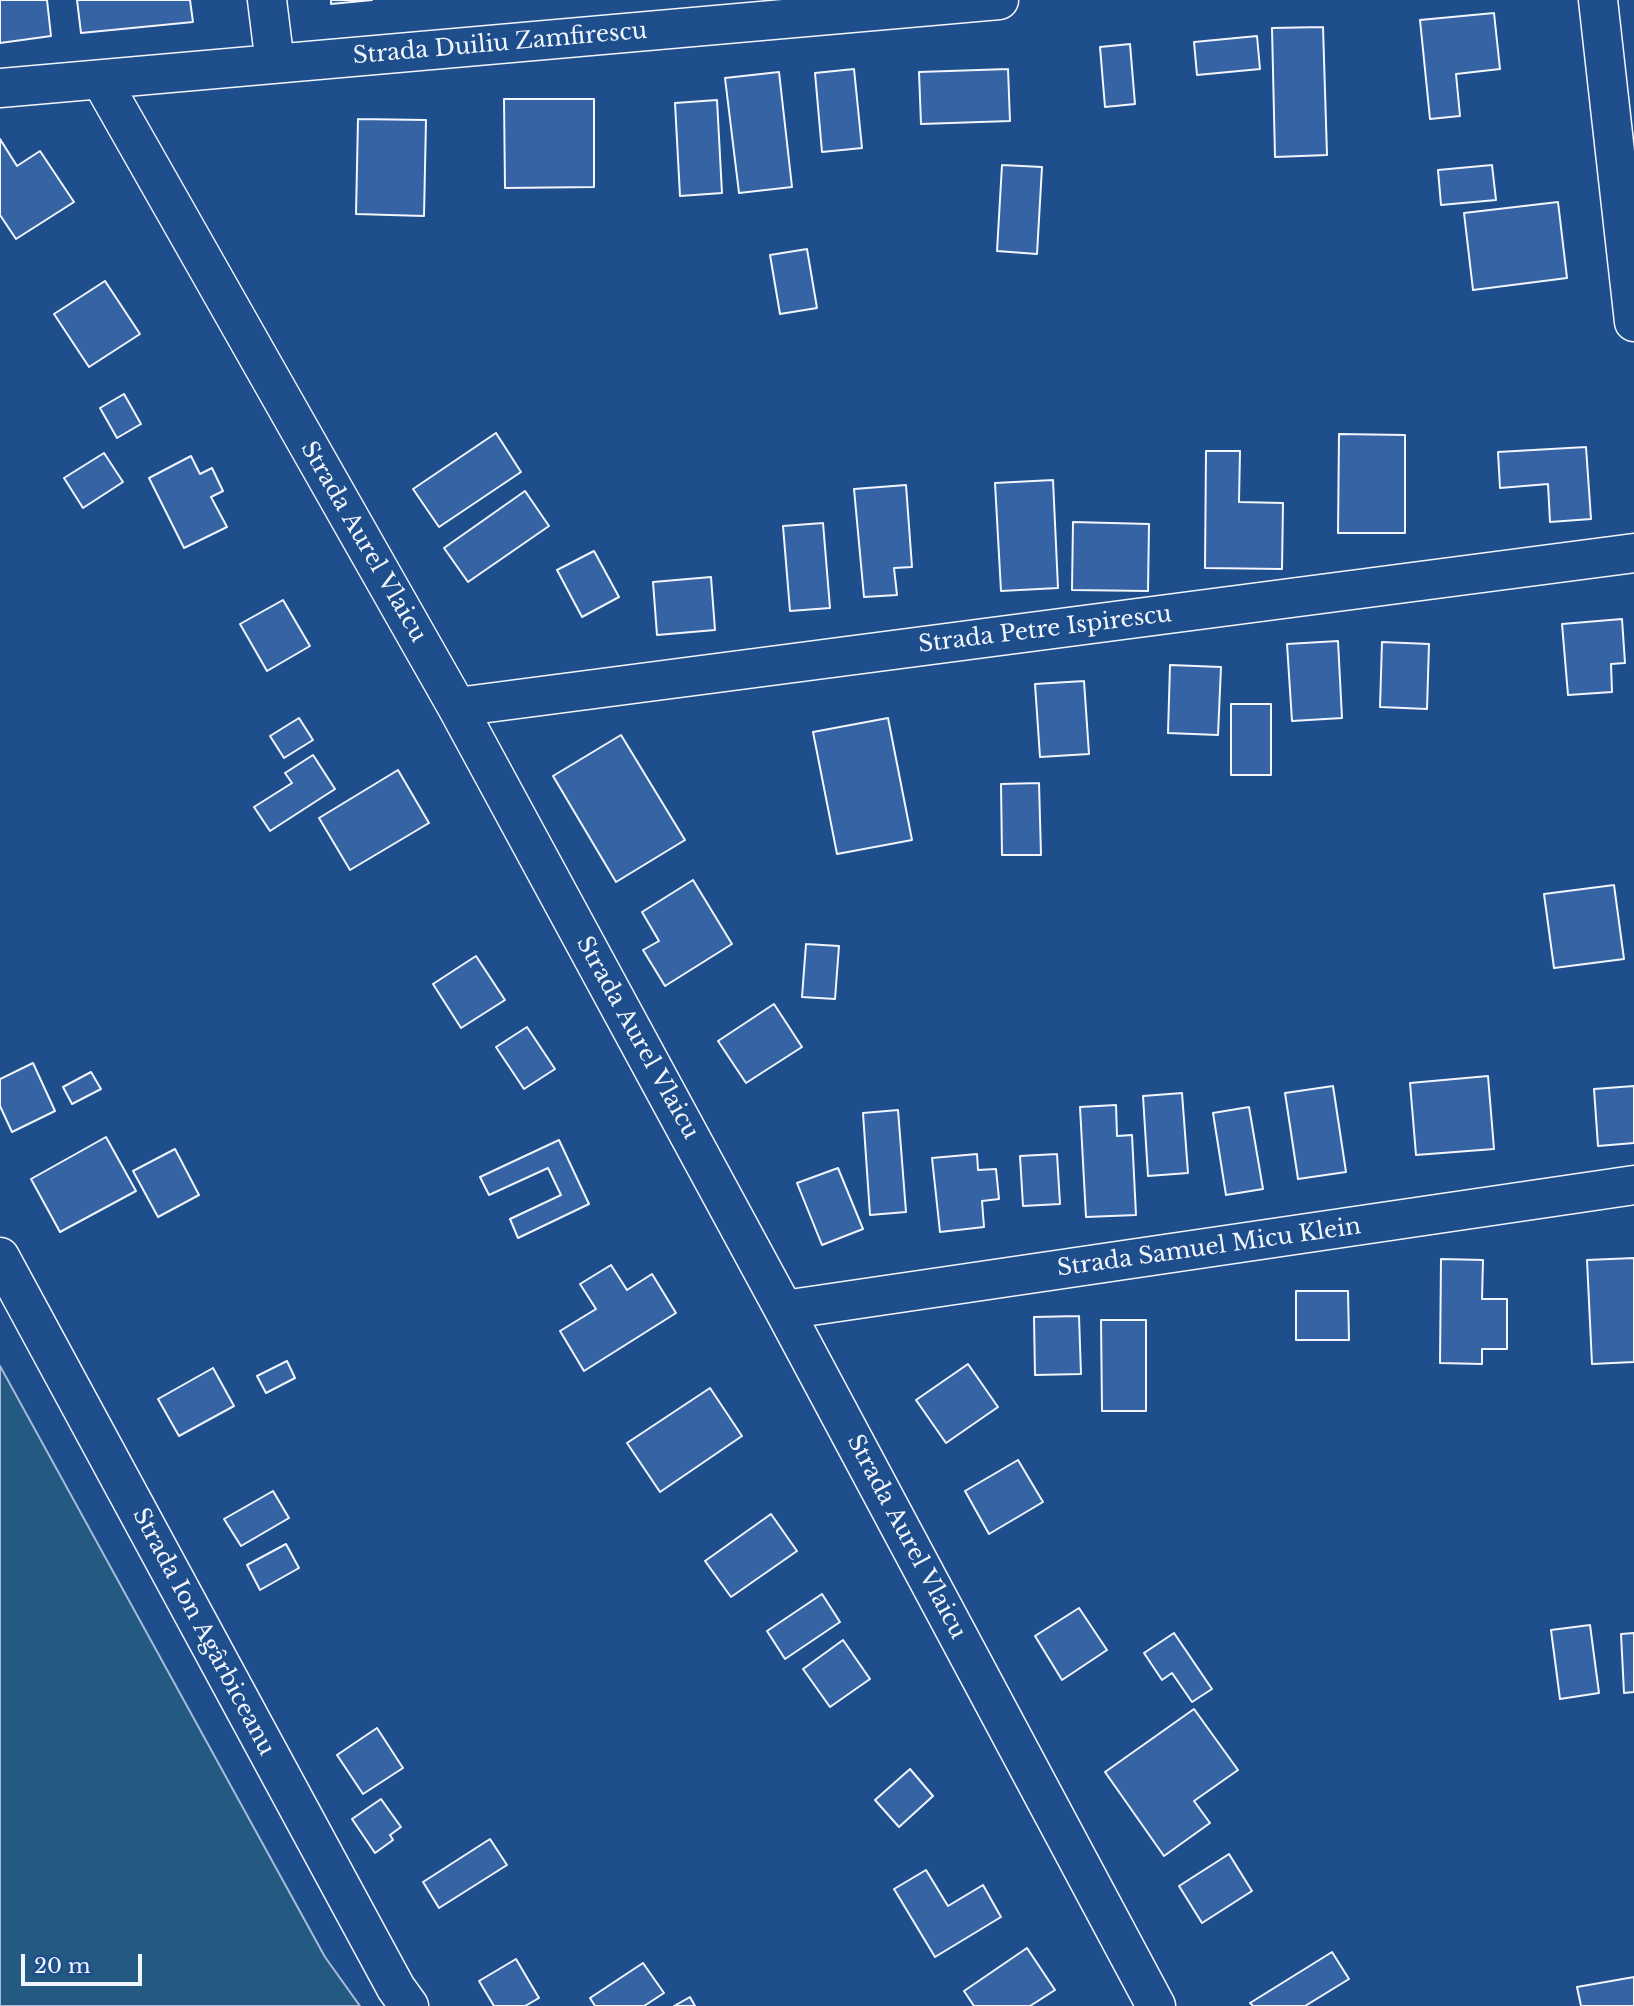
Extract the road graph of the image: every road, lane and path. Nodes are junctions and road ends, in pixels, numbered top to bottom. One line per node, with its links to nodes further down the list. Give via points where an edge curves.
1 (267, 0): 4 (street)
2 (999, 0): 4 (street, Strada Duiliu Zamfirescu)
3 (1598, 0): 7 (street)
4 (275, 64): 5 (street, Strada Duiliu Zamfirescu)
5 (101, 79): 6 (street, Strada Duiliu Zamfirescu); 9 (street, Strada Aurel Vlaicu)
6 (0, 88)
7 (1634, 322)
8 (1634, 553): 9 (street, Strada Petre Ispirescu)
9 (457, 707): 12 (street, Strada Aurel Vlaicu)
10 (1634, 1185): 12 (street, Strada Samuel Micu Klein)
11 (0, 1257): 13 (street, Strada Ion Agârbiceanu)
12 (785, 1310): 14 (street, Strada Aurel Vlaicu)
13 (409, 2006)
14 (1156, 2006)

